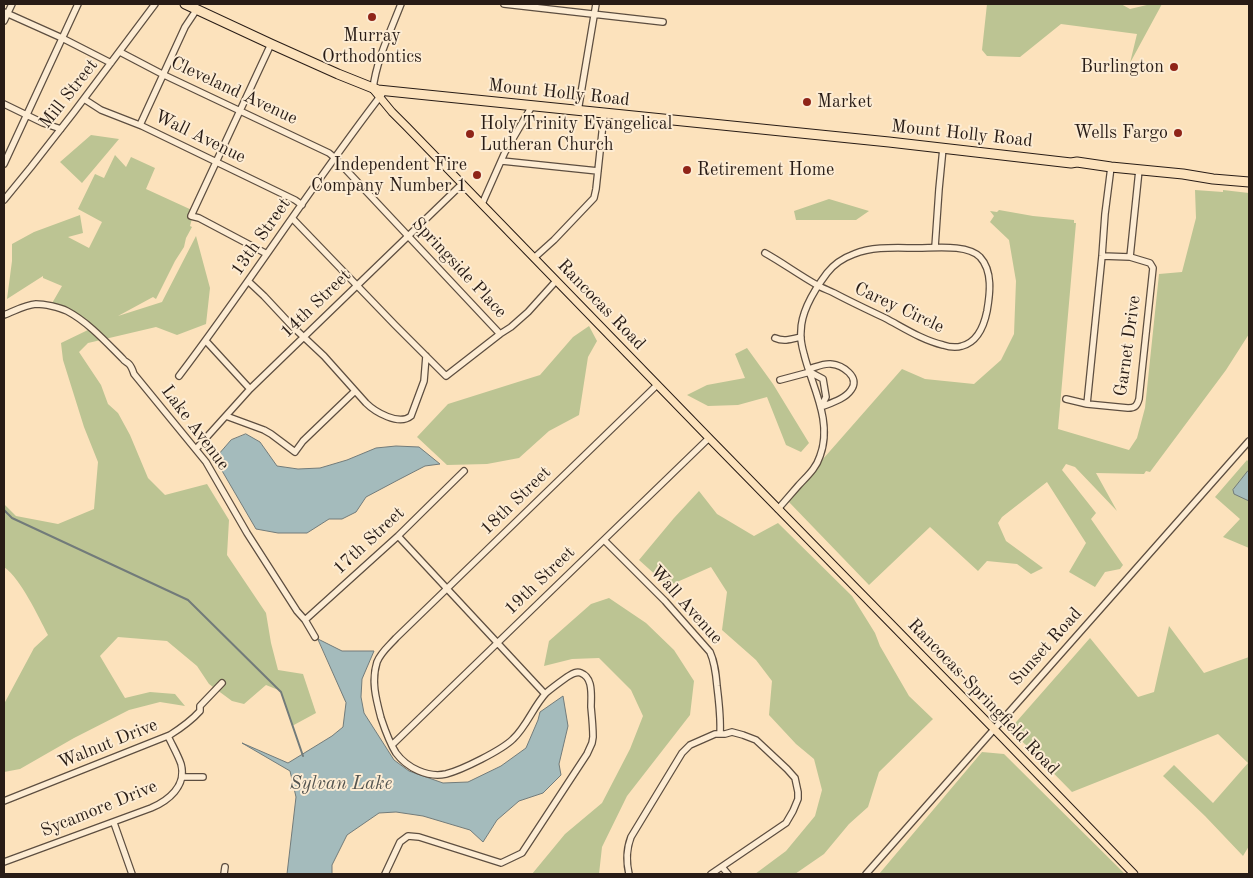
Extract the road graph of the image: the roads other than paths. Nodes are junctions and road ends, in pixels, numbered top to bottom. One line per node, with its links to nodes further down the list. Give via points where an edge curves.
1 (12, 4): 9 (street)
2 (78, 4): 13 (street)
3 (155, 4): 15 (street, Mill Street)
4 (185, 4): 8 (highway, Mount Holly Road)
5 (402, 4): 18 (street)
6 (504, 4): 10 (street)
7 (596, 4): 10 (street)
8 (197, 9): 14 (highway, Mount Holly Road); 17 (street)
9 (5, 13): 11 (street); 13 (street)
10 (594, 14): 12 (street); 24 (street)
11 (4, 21)
12 (663, 22)
13 (62, 38): 16 (street); 25 (street)
14 (270, 44): 18 (highway, Mount Holly Road); 23 (street)
15 (120, 52): 16 (street, Mill Street); 17 (street, Cleveland Avenue)
16 (112, 63): 20 (street, Mill Street)
17 (164, 75): 23 (street, Cleveland Avenue); 27 (street)
18 (373, 89): 19 (highway, Mount Holly Road)
19 (383, 94): 22 (highway, Mount Holly Road); 30 (street, 13th Street); 38 (main road, Rancocas Road, via 392,112)
20 (84, 99): 27 (street, Wall Avenue, via 101,110); 28 (street, Mill Street)
21 (4, 104): 25 (street)
22 (532, 106): 24 (highway, Mount Holly Road); 31 (street)
23 (240, 110): 30 (street, Cleveland Avenue, via 325,150); 32 (street)
24 (578, 111): 26 (highway, Mount Holly Road)
25 (26, 114): 28 (street); 33 (street)
26 (604, 114): 29 (highway, Mount Holly Road); 36 (street)
27 (140, 125): 32 (street, Wall Avenue)
28 (61, 129): 39 (street, Mill Street)
29 (943, 148): 34 (highway, Mount Holly Road); 44 (street)
30 (335, 158): 41 (street, 13th Street); 43 (street, Springside Place)
31 (502, 161): 36 (street); 40 (street)
32 (216, 162): 41 (street, Wall Avenue); 46 (street, via 191,216)
33 (4, 164)
34 (1111, 167): 35 (highway, Mount Holly Road); 47 (street, Garnet Drive)
35 (1139, 170): 37 (highway, Mount Holly Road); 48 (street)
36 (598, 171): 49 (street, via 592,201)
37 (1249, 182)
38 (462, 184): 40 (main road, Rancocas Road); 43 (street, 14th Street)
39 (4, 200)
40 (482, 204): 49 (main road, Rancocas Road)
41 (302, 205): 42 (street, 13th Street)
42 (292, 218): 46 (street, 13th Street); 52 (street)
43 (408, 236): 52 (street, 14th Street); 55 (street, Springside Place)
44 (935, 247): 53 (street, Carey Circle, via 866,250 837,262); 53 (street, Carey Circle, via 973,252 983,261 988,273 989,296 982,328 972,341 961,346 943,345 926,339)
45 (766, 253): 53 (street)
46 (267, 254): 50 (street, 13th Street)
47 (1102, 256): 48 (street, Garnet Drive); 68 (street, Garnet Drive)
48 (1130, 257): 68 (street, Garnet Drive, via 1150,263 1153,268 1140,399 1137,406 1128,408)
49 (534, 258): 51 (main road, Rancocas Road)
50 (248, 281): 56 (street); 59 (street, 13th Street)
51 (556, 281): 55 (street, via 528,312); 64 (main road, Rancocas Road)
52 (357, 286): 56 (street, 14th Street); 60 (street)
53 (818, 286): 57 (street, Carey Circle, via 804,314)
54 (4, 315): 73 (street, Lake Avenue, via 35,304 73,315 129,364)
55 (500, 334): 60 (street, via 446,376)
56 (304, 337): 65 (street, 14th Street); 66 (street)
57 (801, 337): 58 (street); 61 (street)
58 (775, 338)
59 (206, 341): 62 (street, 13th Street); 65 (street)
60 (426, 356): 66 (street, via 424,381 408,418 379,413)
61 (809, 371): 63 (street); 69 (street); 69 (street, via 823,379 826,397); 69 (street, via 824,364 833,364 842,367 853,379 849,392)
62 (179, 376)
63 (780, 380)
64 (657, 385): 71 (main road, Rancocas Road); 79 (street, 18th Street)
65 (250, 389): 70 (street, 14th Street)
66 (354, 391): 70 (street, via 295,452 264,430)
67 (1066, 399): 68 (street, Garnet Drive)
68 (1087, 404)
69 (821, 407): 75 (street, via 824,443 820,458 812,472)
70 (226, 416): 73 (street, 14th Street)
71 (709, 438): 75 (main road, Rancocas Road); 77 (street, 19th Street)
72 (1249, 441): 85 (street, Sunset Road)
73 (196, 449): 80 (street, Lake Avenue, via 240,523)
74 (464, 471): 76 (street, 17th Street)
75 (778, 509): 78 (main road, Rancocas Road)
76 (398, 536): 79 (street); 80 (street, 17th Street)
77 (604, 540): 82 (street, 19th Street); 86 (street, Wall Avenue, via 710,652 716,675)
78 (810, 541): 85 (main road, Rancocas-Springfield Road)
79 (447, 589): 82 (street); 88 (street, 18th Street, via 396,638 376,665 374,683 379,709)
80 (305, 620): 81 (street, Lake Avenue)
81 (315, 637)
82 (498, 643): 84 (street); 88 (street, 19th Street)
83 (222, 683): 87 (street, Walnut Drive, via 200,706 200,712 194,718)
84 (546, 694): 88 (street, 18th Street, via 524,728 512,740 475,762 446,774 418,770 399,756); 98 (street, 18th Street, via 573,673 585,675 591,690 592,743 588,754 522,853 500,863 408,836 400,842)
85 (994, 729): 102 (street, Sunset Road); 103 (main road, Rancocas-Springfield Road)
86 (720, 734): 94 (street, via 736,732 760,743 795,778 798,792 796,805 786,823); 99 (street, via 690,745 682,753 631,837 626,859)
87 (168, 736): 89 (street, via 180,762); 91 (street, Walnut Drive)
88 (392, 745)
89 (182, 777): 90 (street); 92 (street, Sycamore Drive, via 174,794 166,800)
90 (202, 778)
91 (4, 801)
92 (114, 823): 93 (street, Sycamore Drive); 96 (street)
93 (4, 862)
94 (722, 866): 100 (street); 101 (street)
95 (225, 867): 97 (street)
96 (132, 874)
97 (224, 874)
98 (385, 874)
99 (629, 874)
100 (711, 874)
101 (728, 874)
102 (866, 874)
103 (1134, 874)

